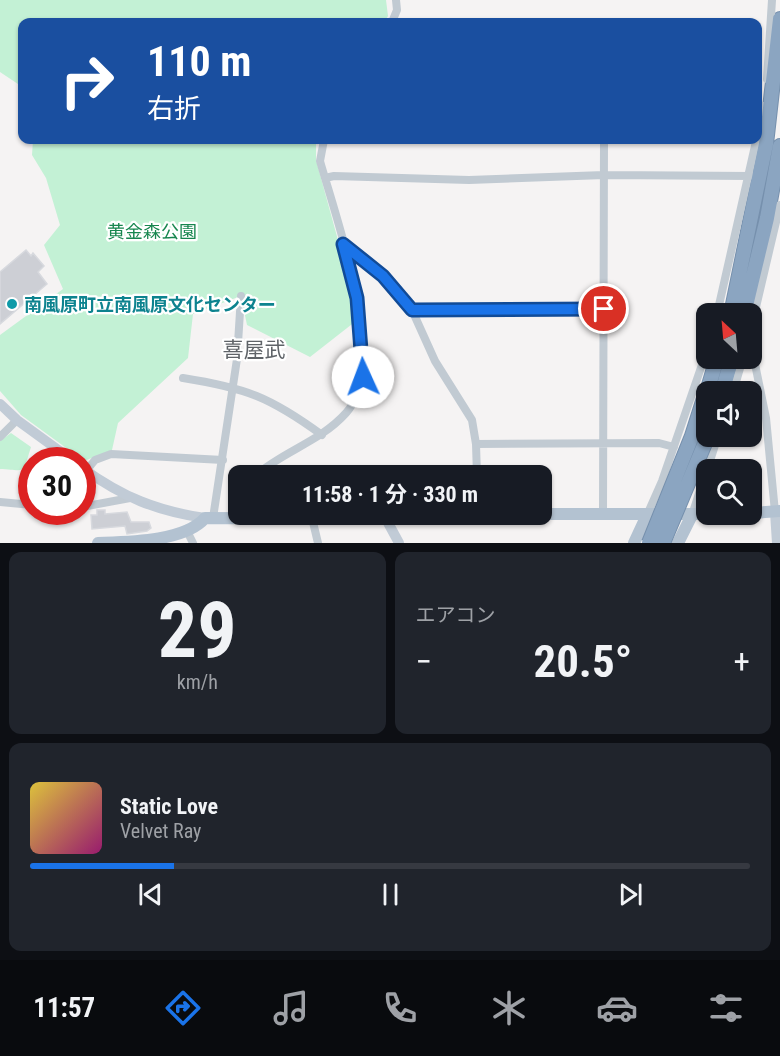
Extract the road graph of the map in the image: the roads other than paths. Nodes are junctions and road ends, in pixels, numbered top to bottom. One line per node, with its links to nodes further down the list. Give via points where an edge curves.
1 (396, 0): 3 (street)
2 (772, 0): 5 (street, via 765,43 766,96)
3 (394, 18)
4 (780, 19): 17 (highway, via 766,144)
5 (762, 116)
6 (323, 144): 12 (street, via 319,154)
7 (604, 144): 10 (street)
8 (756, 144): 11 (street)
9 (780, 146): 18 (highway)
10 (604, 175): 11 (street); 12 (street, via 469,180); 20 (street)
11 (750, 176): 16 (street)
12 (325, 177): 14 (street)
13 (780, 205): 19 (street)
14 (343, 244): 21 (street, via 383,276); 29 (street, via 357,298 363,377 348,411)
15 (241, 296): 25 (street)
16 (720, 303)
17 (732, 303)
18 (747, 303)
19 (757, 303)
20 (604, 309): 21 (street); 32 (street)
21 (412, 310): 31 (street, via 435,361 468,412)
22 (701, 369): 34 (street)
23 (756, 369): 46 (street)
24 (183, 378): 25 (street)
25 (234, 386): 29 (street, via 267,399); 37 (street)
26 (0, 404): 27 (main road)
27 (17, 420): 30 (street); 33 (main road)
28 (696, 423): 63 (highway, bridge)
29 (322, 435): 38 (street)
30 (0, 437)
31 (476, 444): 32 (street); 39 (street)
32 (603, 444): 34 (street, via 659,443); 48 (street)
33 (54, 447)
34 (674, 447): 52 (street)
35 (703, 447): 64 (highway, bridge)
36 (96, 460): 37 (street, via 111,454)
37 (223, 460): 54 (street)
38 (273, 465)
39 (477, 465)
40 (96, 477): 41 (main road)
41 (130, 498): 45 (street); 54 (main road, via 157,510)
42 (0, 502): 44 (street)
43 (696, 503): 50 (street)
44 (18, 504)
45 (96, 504)
46 (777, 511): 47 (main road); 66 (main road)
47 (762, 512)
48 (603, 513): 49 (main road); 52 (main road)
49 (552, 514)
50 (692, 514): 51 (main road); 52 (main road); 65 (main road)
51 (696, 514)
52 (647, 515): 62 (main road)
53 (228, 517): 54 (main road)
54 (209, 518): 57 (main road)
55 (314, 525): 60 (street)
56 (389, 525): 61 (main road)
57 (186, 529): 58 (main road, via 141,541); 59 (street)
58 (98, 543)
59 (193, 543)
60 (318, 543)
61 (399, 543)
62 (634, 543)
63 (648, 543)
64 (663, 543)
65 (678, 543)
66 (777, 543)

